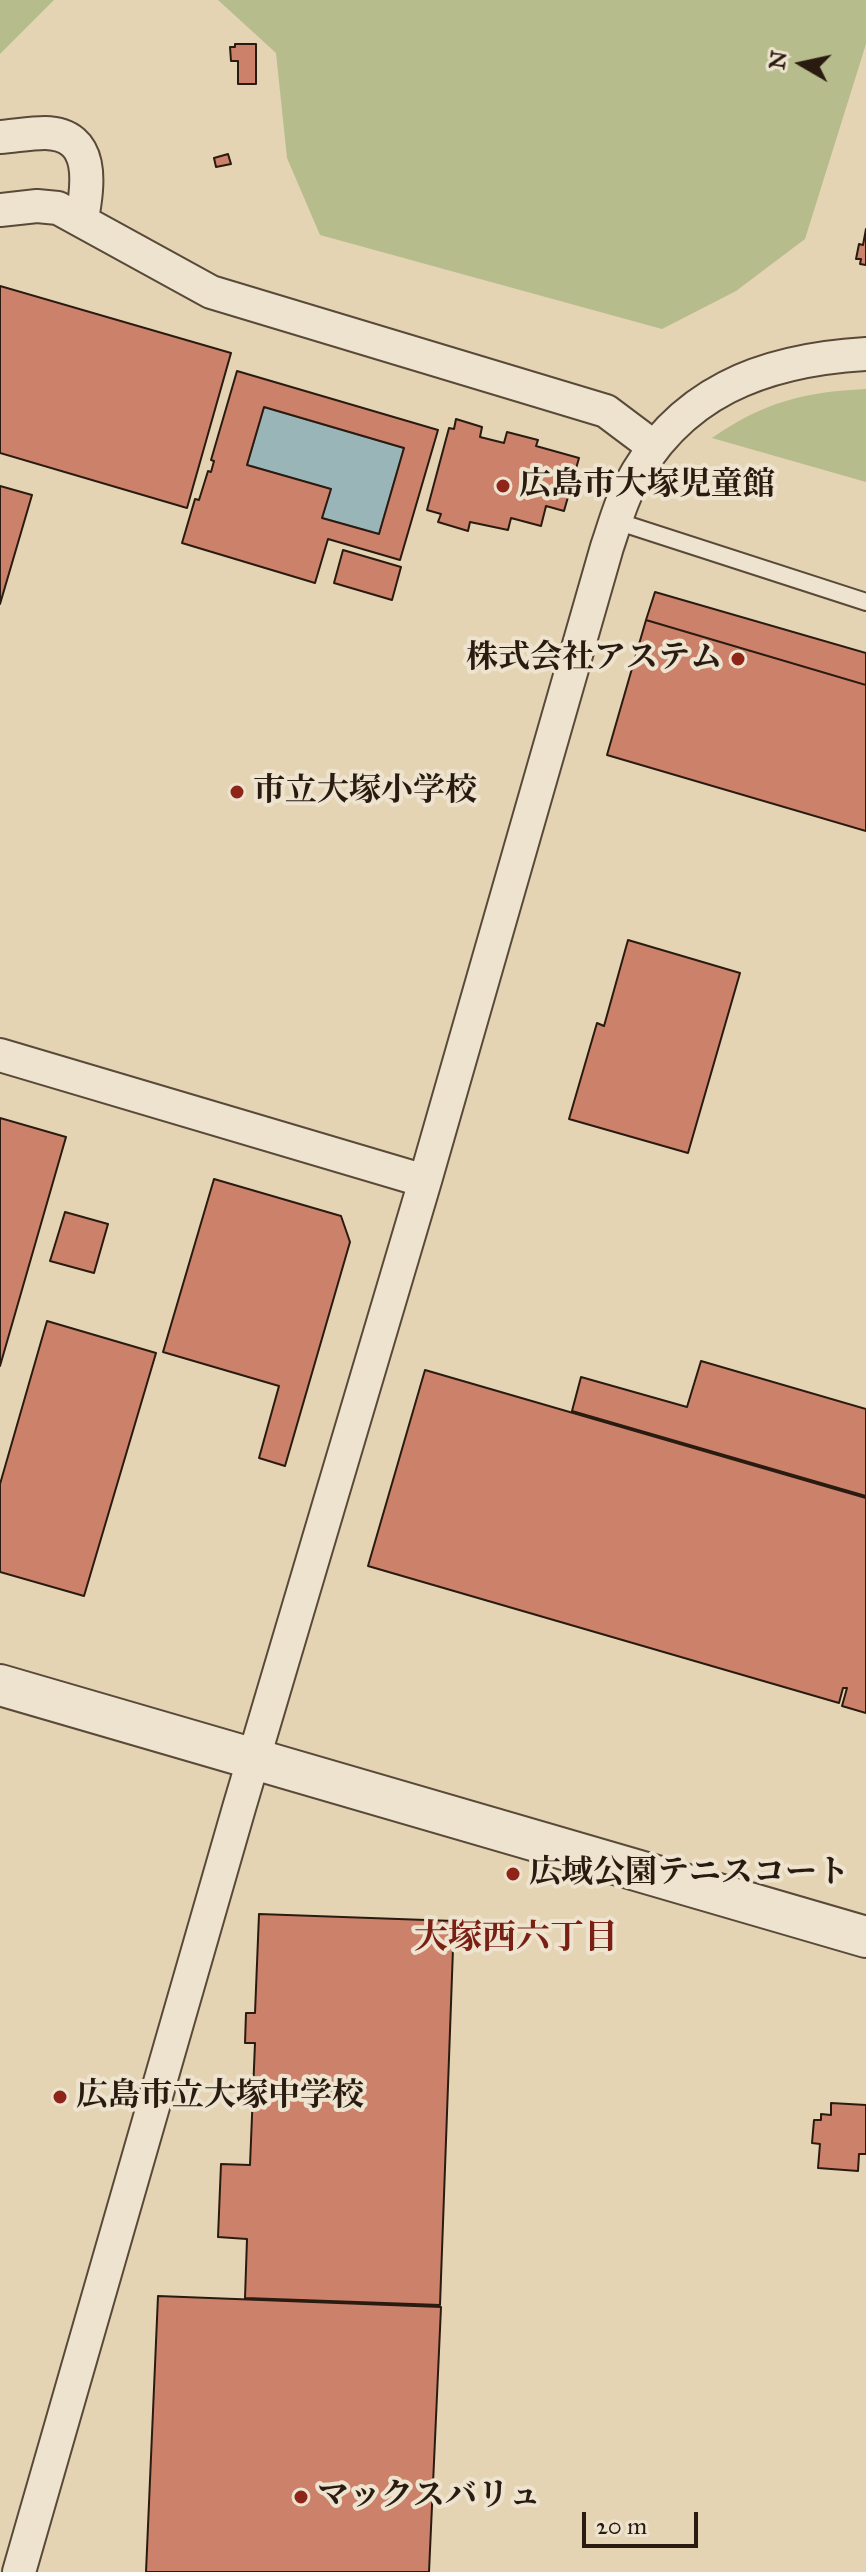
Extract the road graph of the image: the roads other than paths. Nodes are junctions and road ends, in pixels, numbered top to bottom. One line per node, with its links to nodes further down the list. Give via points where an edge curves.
1 (0, 137): 3 (street, via 52,134 79,150 87,174)
2 (0, 210): 3 (street, via 58,208)
3 (82, 219): 5 (street, via 211,292 606,411)
4 (866, 354): 5 (street, via 789,363 738,381 693,409)
5 (654, 447): 6 (street)
6 (616, 521): 7 (lane); 9 (street)
7 (866, 602)
8 (0, 1055): 9 (street)
9 (425, 1181): 11 (street)
10 (0, 1685): 11 (street)
11 (254, 1759): 12 (street); 13 (street)
12 (866, 1937)
13 (19, 2572)

